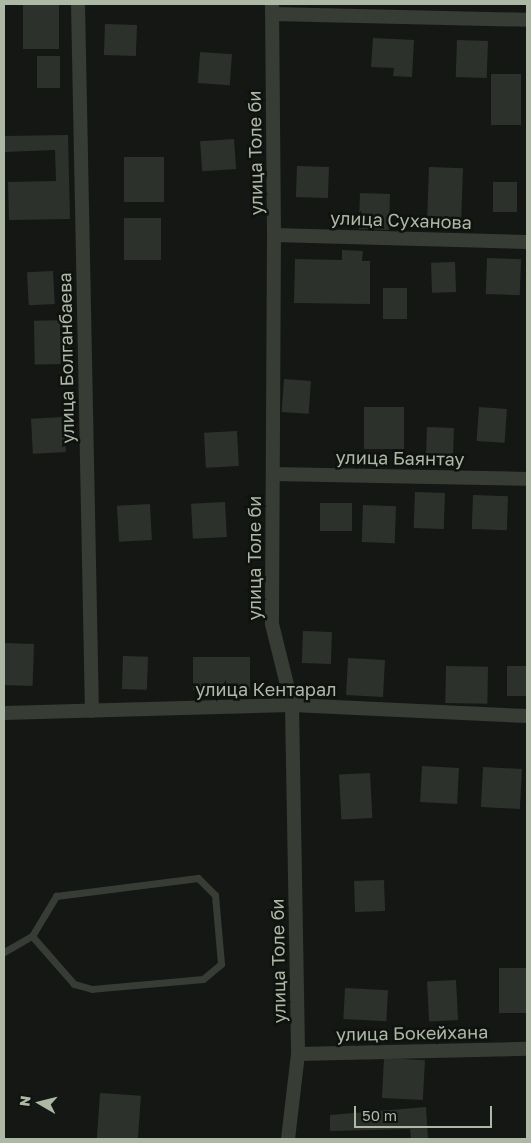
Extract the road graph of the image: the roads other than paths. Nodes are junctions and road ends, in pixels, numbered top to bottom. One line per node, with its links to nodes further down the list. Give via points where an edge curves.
1 (78, 4): 9 (street, улица Болганбаева)
2 (272, 9): 3 (street); 4 (street, улица Толе би)
3 (527, 20)
4 (274, 235): 5 (street, улица Суханова); 6 (street, улица Толе би)
5 (527, 242)
6 (273, 474): 7 (street, улица Баянтау); 8 (street, улица Толе би, via 272,624)
7 (527, 479)
8 (292, 705): 9 (street, улица Кентарал); 11 (street, улица Кентарал); 15 (street, улица Толе би)
9 (92, 711): 10 (street, улица Кентарал)
10 (4, 713)
11 (527, 716)
12 (32, 936): 12 (lane, via 74,984 92,989 203,980 221,964 215,895 198,878 56,896); 13 (lane)
13 (4, 952)
14 (527, 1049): 15 (street, улица Бокейхана)
15 (298, 1054): 16 (street, улица Толе би)
16 (288, 1139)

